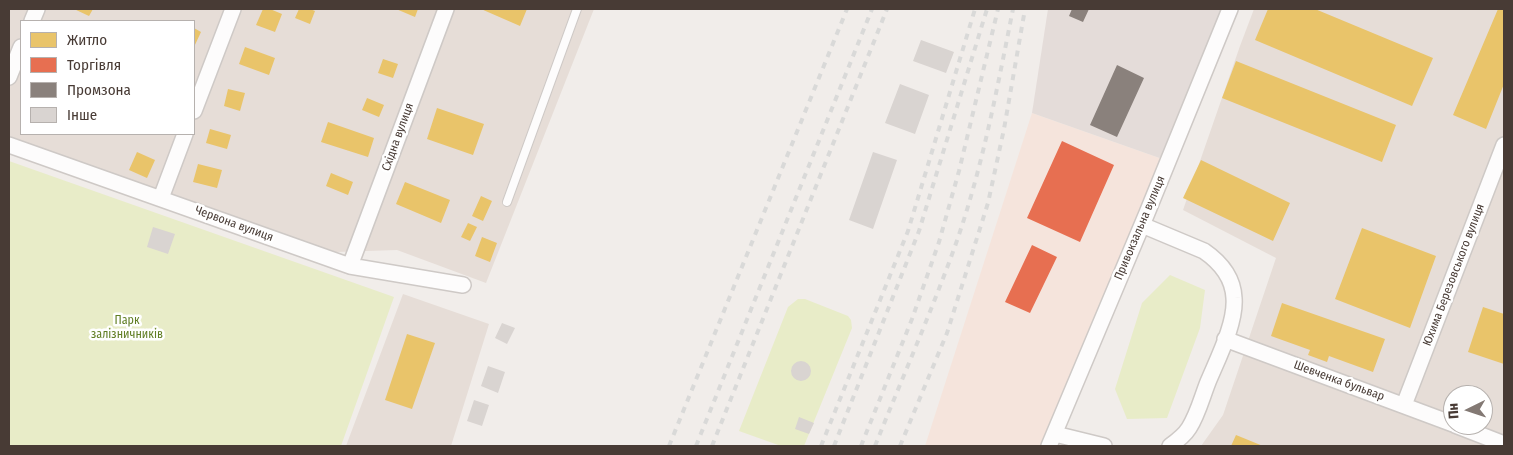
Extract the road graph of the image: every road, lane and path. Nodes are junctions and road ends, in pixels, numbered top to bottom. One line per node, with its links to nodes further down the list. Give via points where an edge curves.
1 (232, 9): 7 (street)
2 (446, 9): 14 (street, Східна вулиця)
3 (577, 9): 12 (lane)
4 (1230, 9): 13 (street, Привокзальна вулиця)
5 (20, 50): 6 (street)
6 (9, 77)
7 (195, 108)
8 (185, 135): 11 (street)
9 (9, 145): 11 (street, Червона вулиця)
10 (1504, 145): 17 (street, Юхима Березовського вулиця)
11 (160, 198): 14 (street, Червона вулиця)
12 (507, 202)
13 (1142, 225): 16 (street, via 1204,251 1219,263 1229,278 1234,296 1233,315); 20 (street, Привокзальна вулиця)
14 (350, 266): 15 (street, Червона вулиця)
15 (463, 286)
16 (1225, 339): 17 (street, Шевченка бульвар); 23 (street, via 1194,419 1184,435)
17 (1404, 405): 18 (street, Шевченка бульвар)
18 (1443, 421)
19 (1480, 435): 21 (street, Шевченка бульвар)
20 (1052, 440): 22 (street)
21 (1504, 444)
22 (1104, 446)
23 (1170, 446)

